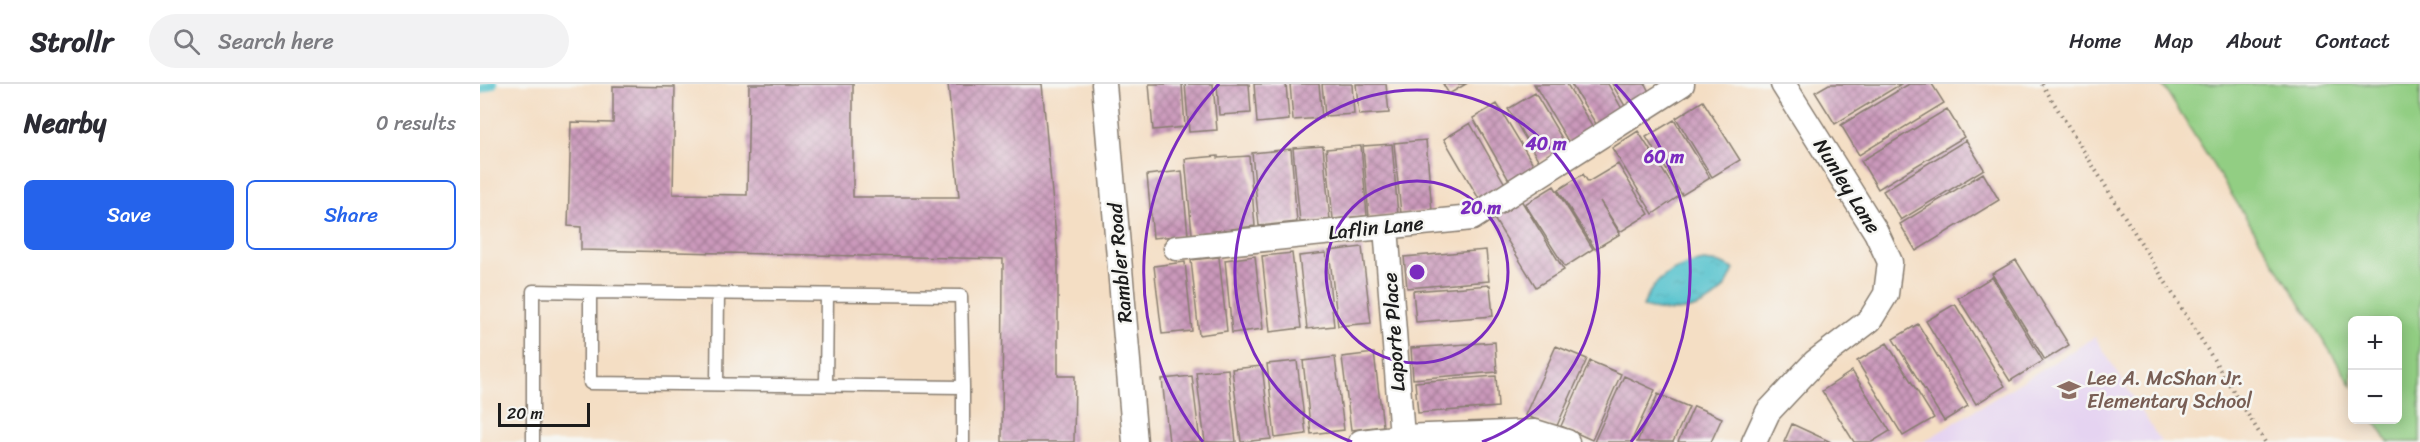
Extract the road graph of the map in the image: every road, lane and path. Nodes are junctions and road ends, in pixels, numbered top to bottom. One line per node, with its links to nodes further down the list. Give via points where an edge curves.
1 (1104, 84): 16 (street, Rambler Road)
2 (1682, 84): 5 (street, Laflin Lane, via 1472,218)
3 (1783, 84): 19 (street, Nunley Lane, via 1876,231 1890,262 1886,294 1870,320 1815,362 1768,412)
4 (2042, 84): 20 (path)
5 (1386, 227): 6 (street, Laflin Lane); 13 (street, Laporte Place)
6 (1176, 248)
7 (590, 292): 8 (lane); 10 (lane, via 590,383); 14 (lane, via 533,291)
8 (718, 293): 9 (lane); 10 (lane)
9 (827, 295): 11 (lane); 12 (lane, via 961,296)
10 (717, 384): 11 (lane)
11 (826, 386): 12 (lane)
12 (963, 387): 15 (lane)
13 (1402, 437): 17 (street); 18 (street, via 1535,432)
14 (533, 442)
15 (963, 442)
16 (1135, 442)
17 (1361, 442)
18 (1567, 442)
19 (1754, 442)
20 (2265, 442)

